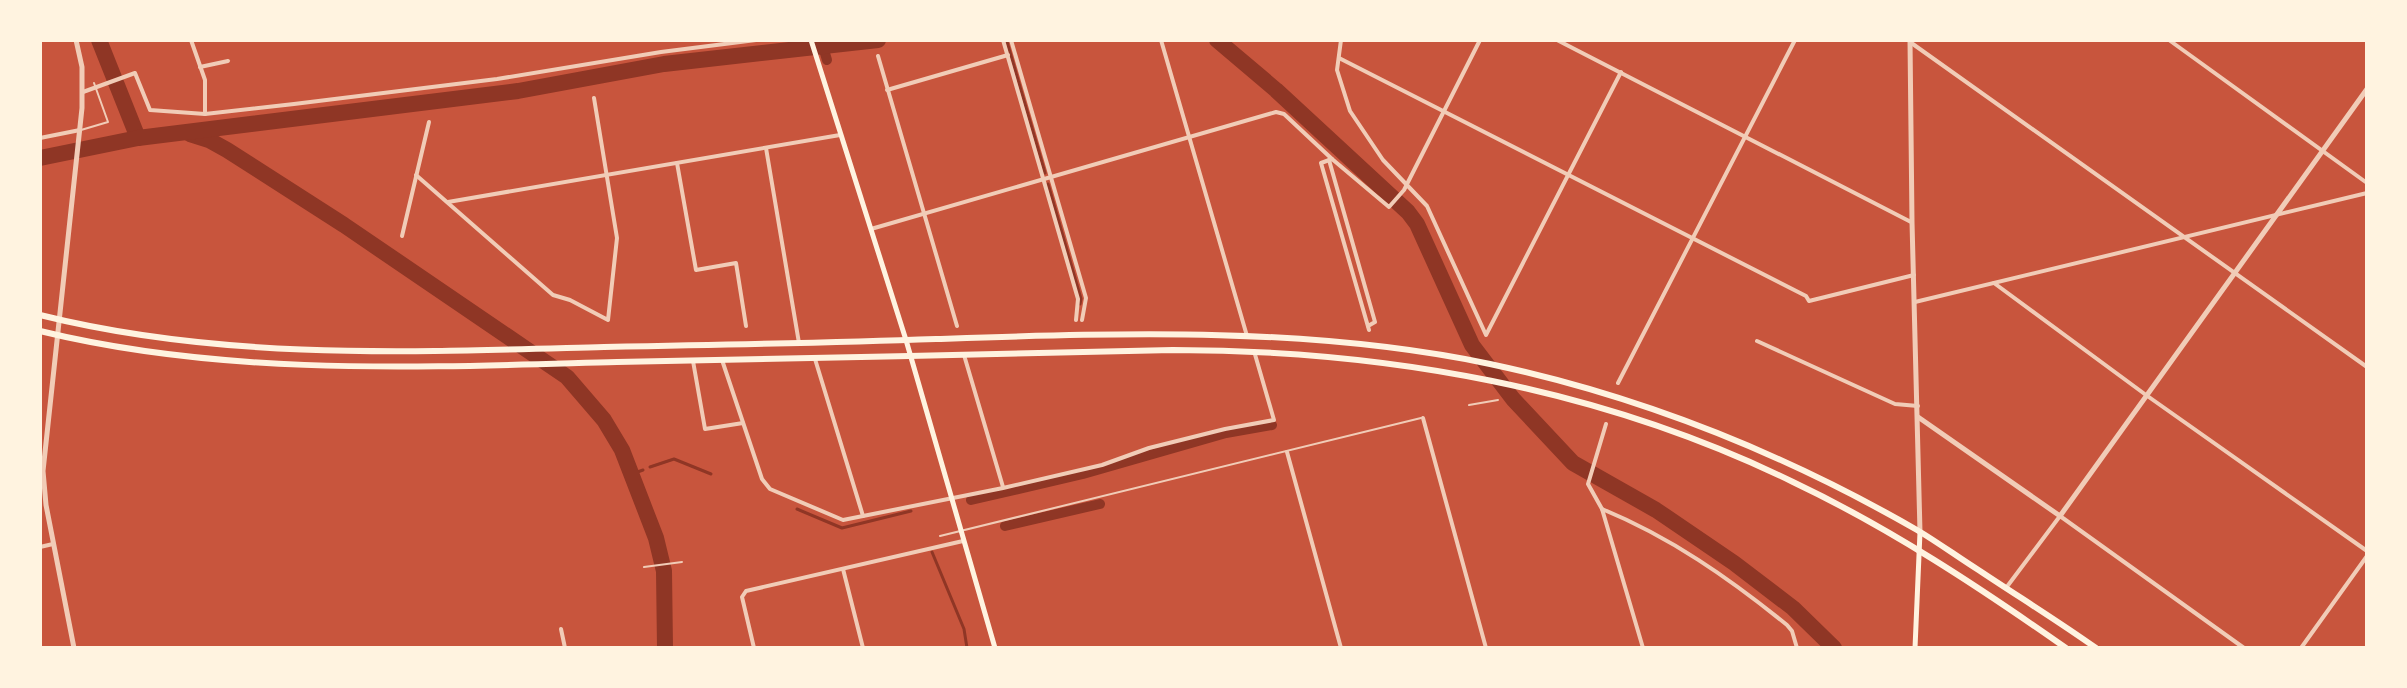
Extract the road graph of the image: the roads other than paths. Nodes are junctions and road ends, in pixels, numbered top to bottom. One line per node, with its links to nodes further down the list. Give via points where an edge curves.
1 (76, 40): 23 (street)
2 (191, 40): 18 (street)
3 (756, 40): 26 (street, via 484,81)
4 (811, 40): 29 (main road)
5 (1003, 40): 14 (street)
6 (1011, 40): 40 (street)
7 (1161, 40): 30 (street)
8 (1341, 40): 16 (street)
9 (1480, 40): 25 (street)
10 (1557, 40): 19 (street)
11 (1795, 40): 31 (street)
12 (2169, 40): 34 (street)
13 (1910, 41): 48 (street); 51 (street)
14 (1008, 55): 22 (street); 41 (street)
15 (878, 56): 22 (street)
16 (1339, 58): 25 (street); 43 (street, via 1337,70 1350,111)
17 (228, 61): 18 (street)
18 (200, 67): 26 (street)
19 (1621, 72): 31 (street); 37 (street)
20 (96, 85): 23 (street); 26 (street, via 135,73 150,110); 28 (lane, via 108,122)
21 (2367, 89): 34 (street)
22 (887, 90): 46 (street)
23 (83, 92): 28 (street)
24 (594, 98): 39 (street)
25 (1445, 111): 37 (street); 43 (street)
26 (205, 114)
27 (429, 122): 38 (street)
28 (80, 131): 32 (street); 58 (street)
29 (840, 135): 33 (street); 49 (main road)
30 (1189, 137): 35 (street, via 1278,112); 40 (street); 64 (street)
31 (1744, 137): 48 (street); 52 (street)
32 (40, 138)
33 (766, 148): 36 (street); 67 (street)
34 (2323, 152): 42 (street); 47 (street)
35 (1330, 160): 43 (street, via 1389,207); 61 (street, via 1375,322)
36 (677, 163): 39 (street); 59 (street, via 696,270 736,263)
37 (1568, 174): 43 (street, via 1486,335 1427,206); 52 (street)
38 (416, 175): 45 (street); 50 (street)
39 (607, 175): 45 (street); 45 (street, via 617,238 608,320 553,295)
40 (1050, 178): 41 (street); 41 (street, via 1086,298 1079,320 1078,299)
41 (1043, 179): 46 (street)
42 (2367, 183)
43 (1404, 188)
44 (2367, 193): 47 (street)
45 (446, 202)
46 (923, 214): 49 (street); 60 (street)
47 (2276, 215): 51 (street); 53 (street)
48 (1912, 222): 54 (street)
49 (871, 229): 65 (main road)
50 (402, 236)
51 (2184, 236): 53 (street); 55 (street)
52 (1693, 238): 54 (street, via 1809,301); 75 (street)
53 (2234, 272): 74 (street); 76 (street)
54 (1914, 275): 56 (street)
55 (1994, 283): 56 (street); 76 (street)
56 (1915, 302): 79 (street)
57 (40, 315): 58 (highway)
58 (59, 320): 63 (street); 67 (highway, via 164,338 330,351)
59 (746, 326)
60 (957, 326)
61 (1368, 328)
62 (40, 331): 63 (highway)
63 (58, 335): 73 (highway, via 165,353 334,366); 94 (street, via 43,463)
64 (1247, 336): 65 (highway); 91 (highway, via 1387,347 1572,384 1659,410 1748,446)
65 (906, 340): 67 (highway); 70 (main road)
66 (1757, 341): 79 (street, via 1895,404)
67 (799, 343)
68 (1253, 350): 69 (highway); 85 (street, via 1274,420); 96 (highway, via 1385,361 1489,380 1654,424 1795,482)
69 (964, 355): 70 (highway); 85 (street)
70 (911, 357): 71 (highway); 86 (main road)
71 (815, 359): 72 (highway); 88 (street)
72 (722, 360): 73 (highway); 82 (street)
73 (693, 361): 82 (street, via 705,429)
74 (2367, 367)
75 (1618, 383)
76 (2146, 395): 89 (street); 97 (street)
77 (1498, 400): 78 (lane)
78 (1469, 405)
79 (1918, 406): 80 (street)
80 (1918, 417): 89 (street); 91 (street)
81 (1423, 418): 84 (lane); 109 (street)
82 (743, 423): 88 (street, via 770,489 843,520)
83 (1606, 424): 87 (street, via 1588,484)
84 (1287, 452): 90 (lane); 108 (street)
85 (1003, 488): 86 (street)
86 (950, 498): 88 (street); 90 (main road)
87 (1602, 509): 110 (street); 111 (street, via 1645,527 1744,590 1787,625)
88 (863, 516)
89 (2060, 516): 101 (street); 115 (street)
90 (960, 531): 92 (lane); 93 (main road)
91 (1920, 532): 96 (main road); 101 (highway)
92 (940, 536)
93 (963, 541): 100 (street); 107 (main road)
94 (53, 544): 95 (street); 103 (street)
95 (40, 547)
96 (1919, 549): 112 (main road); 113 (highway)
97 (2367, 554): 116 (street)
98 (682, 562): 99 (lane)
99 (644, 567)
100 (843, 568): 105 (street, via 746,591 742,597); 106 (street)
101 (2006, 588): 114 (highway)
102 (561, 629): 104 (street)
103 (74, 648)
104 (565, 648)
105 (754, 648)
106 (863, 648)
107 (995, 648)
108 (1341, 648)
109 (1486, 648)
110 (1643, 648)
111 (1797, 648)
112 (1915, 648)
113 (2066, 648)
114 (2096, 648)
115 (2244, 648)
116 (2301, 648)

